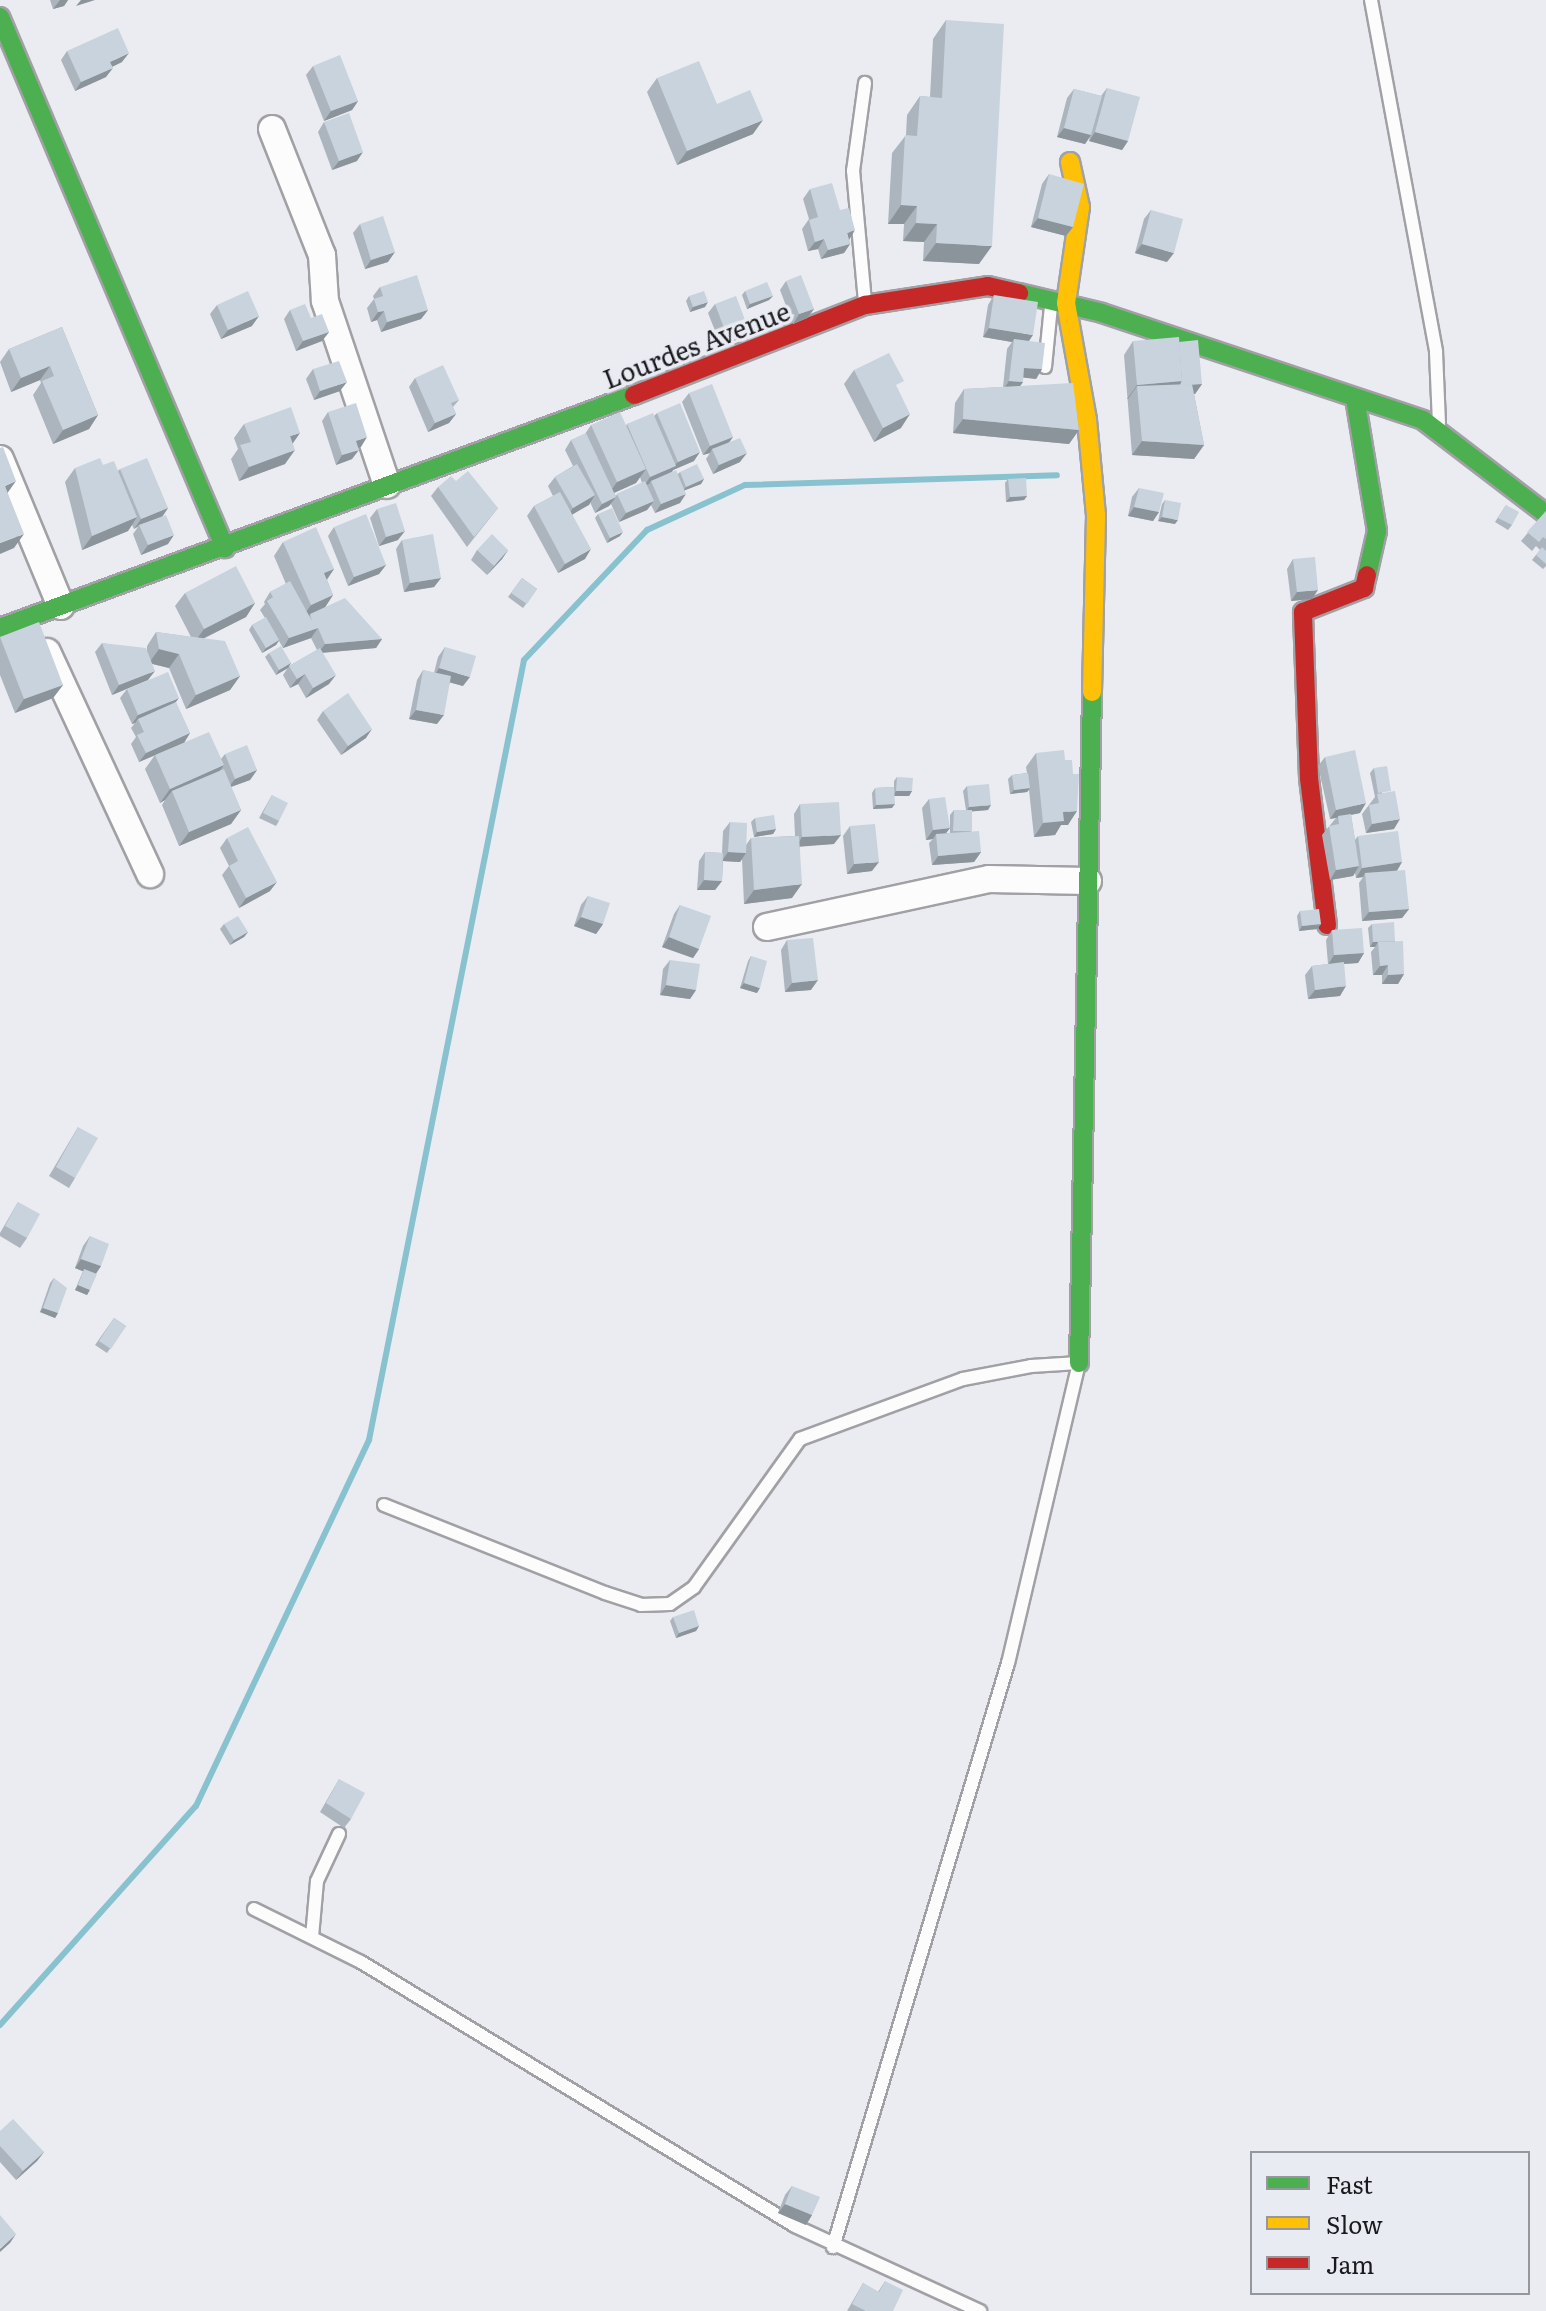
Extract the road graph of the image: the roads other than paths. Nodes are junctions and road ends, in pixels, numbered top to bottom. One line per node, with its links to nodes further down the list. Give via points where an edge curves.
1 (1371, 0): 10 (lane, via 1436,352)
2 (0, 17): 14 (street)
3 (865, 83): 7 (lane, via 853,171)
4 (272, 129): 12 (street, via 322,255 325,301)
5 (1070, 162): 6 (street, via 1080,207)
6 (1059, 301): 7 (street, Lourdes Avenue, via 988,286); 8 (lane); 9 (street, Lourdes Avenue); 19 (street, via 1087,420 1096,516)
7 (865, 305): 12 (street, Lourdes Avenue)
8 (1045, 367)
9 (1355, 398): 10 (street, Lourdes Avenue, via 1423,420); 20 (street, via 1377,531 1364,588 1303,612 1309,778)
10 (1439, 432): 13 (street, Lourdes Avenue)
11 (0, 459): 15 (street)
12 (387, 485): 14 (street, Lourdes Avenue)
13 (1546, 514)
14 (225, 548): 15 (street, Lourdes Avenue)
15 (61, 606): 16 (street, Lourdes Avenue)
16 (31, 616): 17 (street, Lourdes Avenue); 18 (street)
17 (0, 628)
18 (150, 874)
19 (1088, 881): 21 (street, via 989,879); 22 (street)
20 (1327, 925)
21 (767, 927)
22 (1079, 1363): 23 (lane, via 963,1379 800,1439 694,1587 670,1604 641,1605 605,1593); 27 (lane, via 1008,1663)
23 (384, 1505)
24 (339, 1834): 26 (lane, via 317,1881)
25 (254, 1909): 26 (lane)
26 (312, 1937): 27 (lane)
27 (833, 2247): 28 (lane)
28 (980, 2311)

